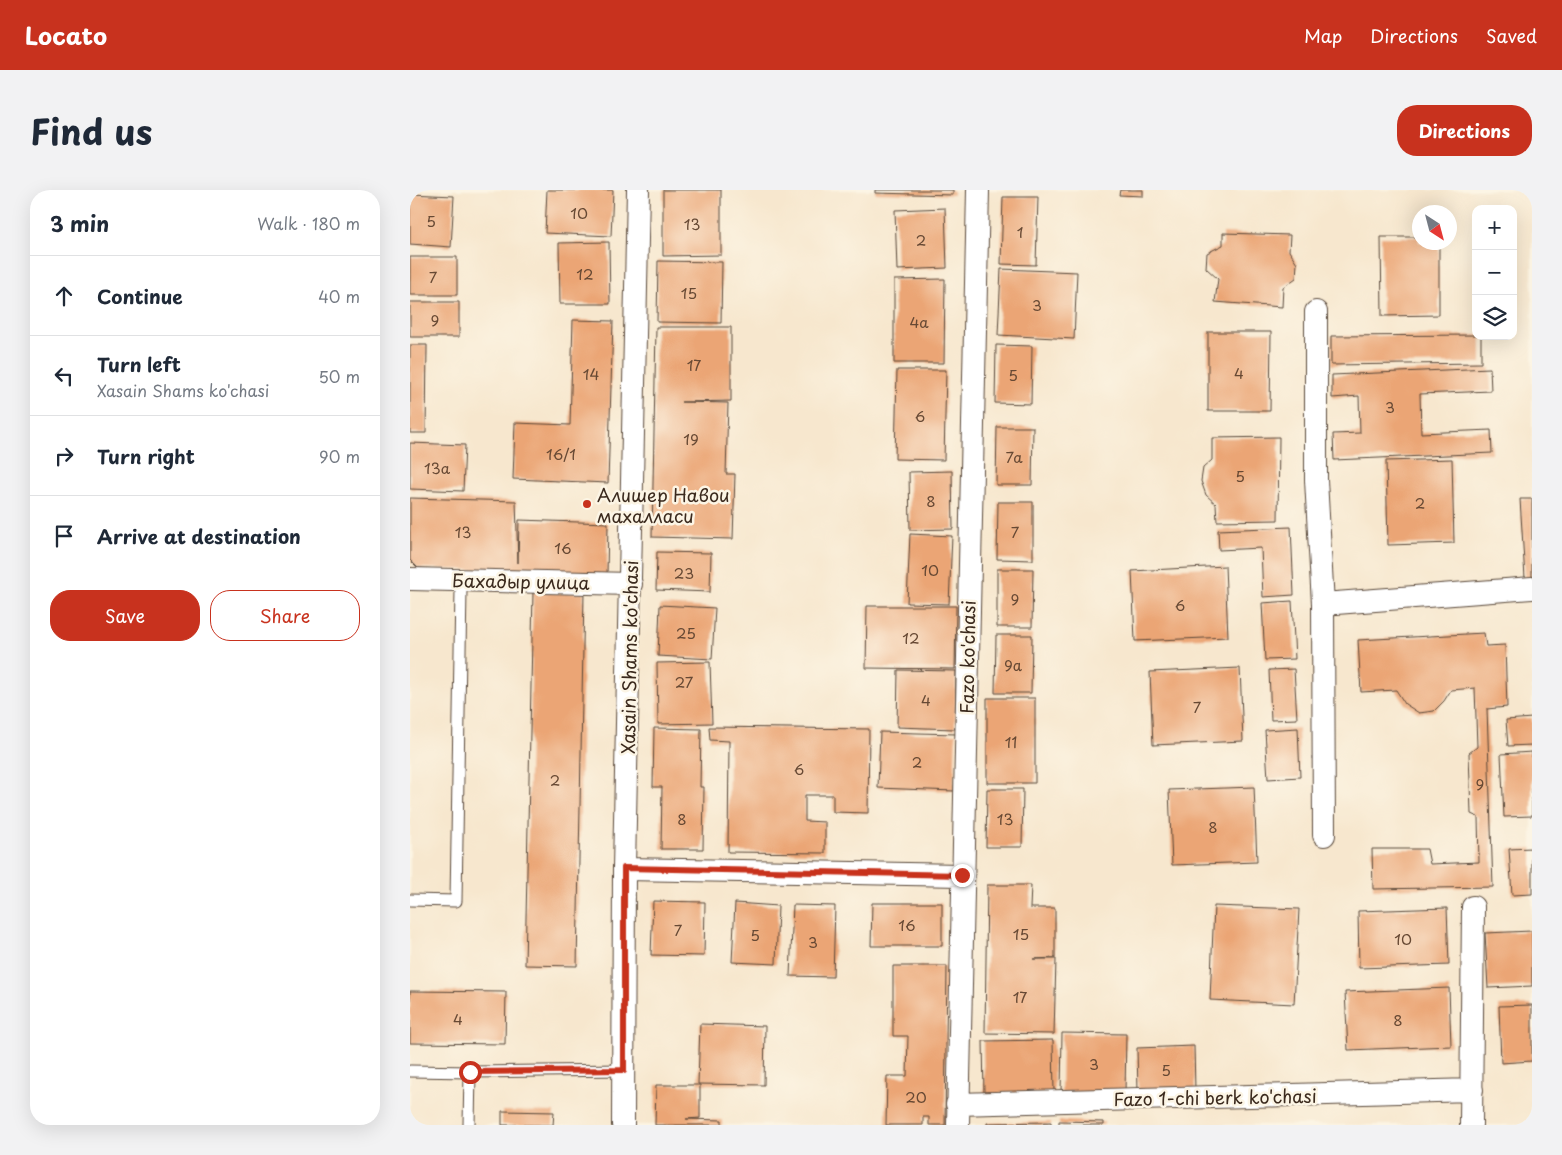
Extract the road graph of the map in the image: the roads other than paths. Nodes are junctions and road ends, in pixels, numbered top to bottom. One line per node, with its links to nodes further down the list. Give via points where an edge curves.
1 (638, 190): 5 (street, Xasain Shams ko'chasi)
2 (978, 190): 11 (street, Fazo ko'chasi)
3 (1316, 312): 8 (street, via 1316,480)
4 (410, 579): 5 (street, Бахадыр улица)
5 (631, 584): 10 (street, Xasain Shams ko'chasi)
6 (1532, 588): 8 (street)
7 (461, 589): 12 (lane, via 456,902)
8 (1323, 604): 9 (street)
9 (1324, 834)
10 (624, 868): 11 (street); 14 (street, Xasain Shams ko'chasi)
11 (962, 875): 18 (street, Fazo ko'chasi)
12 (410, 900)
13 (1474, 908): 17 (street)
14 (624, 1070): 16 (lane); 20 (street, Xasain Shams ko'chasi)
15 (410, 1071): 16 (lane)
16 (470, 1072): 19 (lane)
17 (1472, 1090): 18 (street, Fazo 1-chi berk ko'chasi); 21 (street)
18 (958, 1114)
19 (468, 1125)
20 (623, 1125)
21 (1472, 1125)

